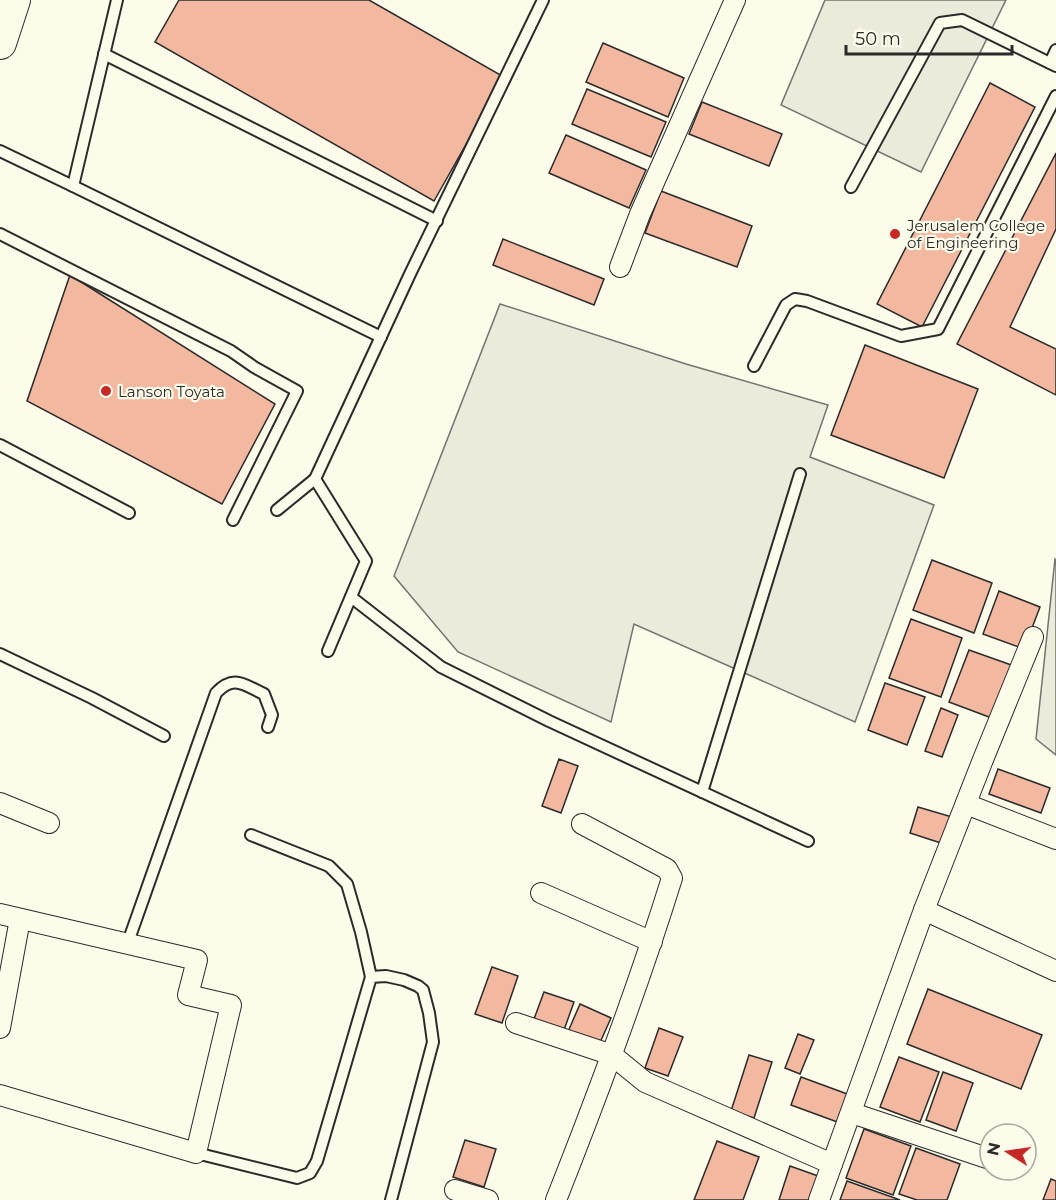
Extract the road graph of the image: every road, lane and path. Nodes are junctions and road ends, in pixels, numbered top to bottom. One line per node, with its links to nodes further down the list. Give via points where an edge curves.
1 (14, 0): 5 (main road)
2 (117, 0): 7 (lane)
3 (543, 0): 13 (lane)
4 (735, 0): 15 (street)
5 (0, 43)
6 (1056, 50): 8 (lane)
7 (104, 54): 11 (lane); 13 (lane)
8 (1053, 64): 12 (lane, via 962,20 940,23)
9 (1056, 96): 17 (lane, via 938,329 901,336 795,299 786,305)
10 (0, 151): 11 (lane)
11 (74, 186): 16 (lane)
12 (851, 187)
13 (437, 221): 16 (lane)
14 (0, 234): 23 (lane, via 231,351 297,391)
15 (620, 267)
16 (381, 337): 20 (lane)
17 (754, 366)
18 (0, 445): 22 (lane)
19 (800, 474): 30 (lane)
20 (315, 479): 21 (lane); 24 (lane, via 366,561)
21 (277, 510)
22 (129, 513)
23 (233, 520)
24 (351, 597): 26 (lane); 30 (lane, via 441,667)
25 (1034, 637): 32 (street)
26 (328, 651)
27 (0, 654): 29 (lane)
28 (268, 727): 43 (lane, via 272,715 264,694 237,682 224,684 216,693)
29 (164, 736)
30 (702, 792): 37 (lane)
31 (0, 803): 33 (street)
32 (966, 804): 36 (street); 39 (street)
33 (49, 823)
34 (582, 824): 42 (street, via 667,869 672,878)
35 (252, 835): 45 (lane, via 329,866 347,884)
36 (1056, 839)
37 (808, 841)
38 (541, 893): 42 (street)
39 (924, 910): 44 (street); 50 (street)
40 (0, 914): 41 (street)
41 (21, 919): 43 (street); 47 (street)
42 (652, 942): 48 (street)
43 (127, 945): 51 (street, via 196,960 188,995 231,1005)
44 (1056, 971)
45 (371, 977): 51 (lane, via 317,1161 310,1173 297,1178); 55 (lane, via 404,980 423,990 434,1042)
46 (516, 1023): 48 (street)
47 (0, 1028)
48 (612, 1055): 53 (street, via 645,1082); 57 (street)
49 (0, 1095): 51 (street)
50 (852, 1113): 52 (street); 53 (street)
51 (196, 1153)
52 (978, 1154)
53 (832, 1164): 58 (street)
54 (455, 1190): 56 (street)
55 (391, 1200)
56 (488, 1200)
57 (556, 1200)
58 (819, 1200)

